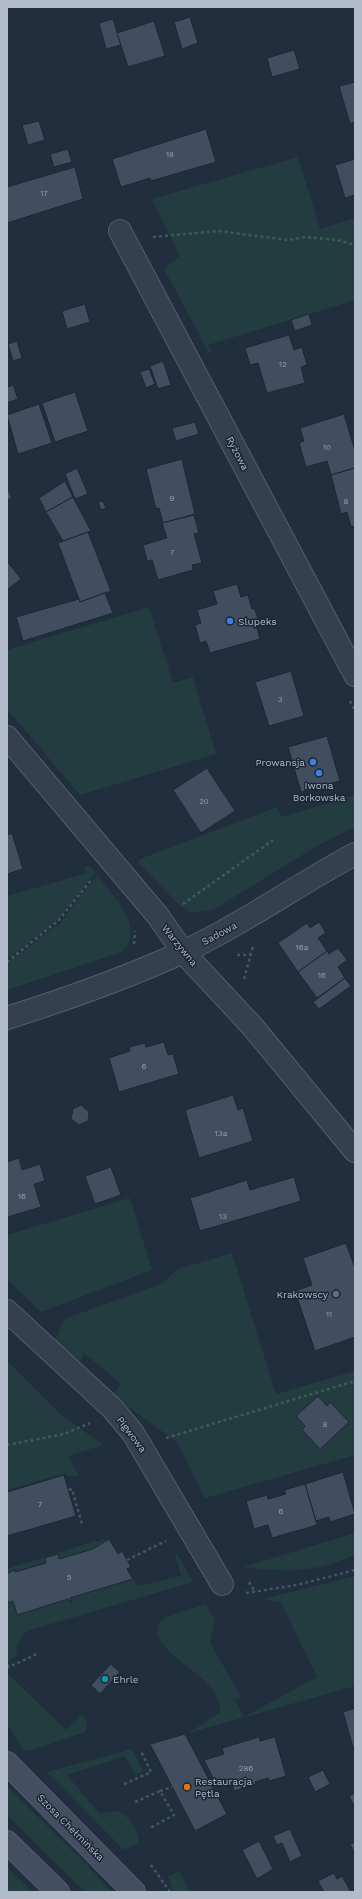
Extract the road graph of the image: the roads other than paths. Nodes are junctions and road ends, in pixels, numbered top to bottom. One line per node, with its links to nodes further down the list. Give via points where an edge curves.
1 (122, 235): 2 (street, Ryżowa)
2 (355, 675)
3 (7, 737): 5 (street, Warzywna, via 158,916)
4 (355, 854): 5 (street, Sadowa)
5 (183, 952): 6 (street, Sadowa, via 72,997); 7 (street, Warzywna, via 252,1026)
6 (7, 1018)
7 (355, 1151)
8 (7, 1311): 9 (street, Pigwowa, via 112,1408 142,1445)
9 (222, 1584)
10 (7, 1763): 13 (main road, Szosa Chełmińska)
11 (7, 1842): 12 (main road)
12 (58, 1892)
13 (134, 1892)

